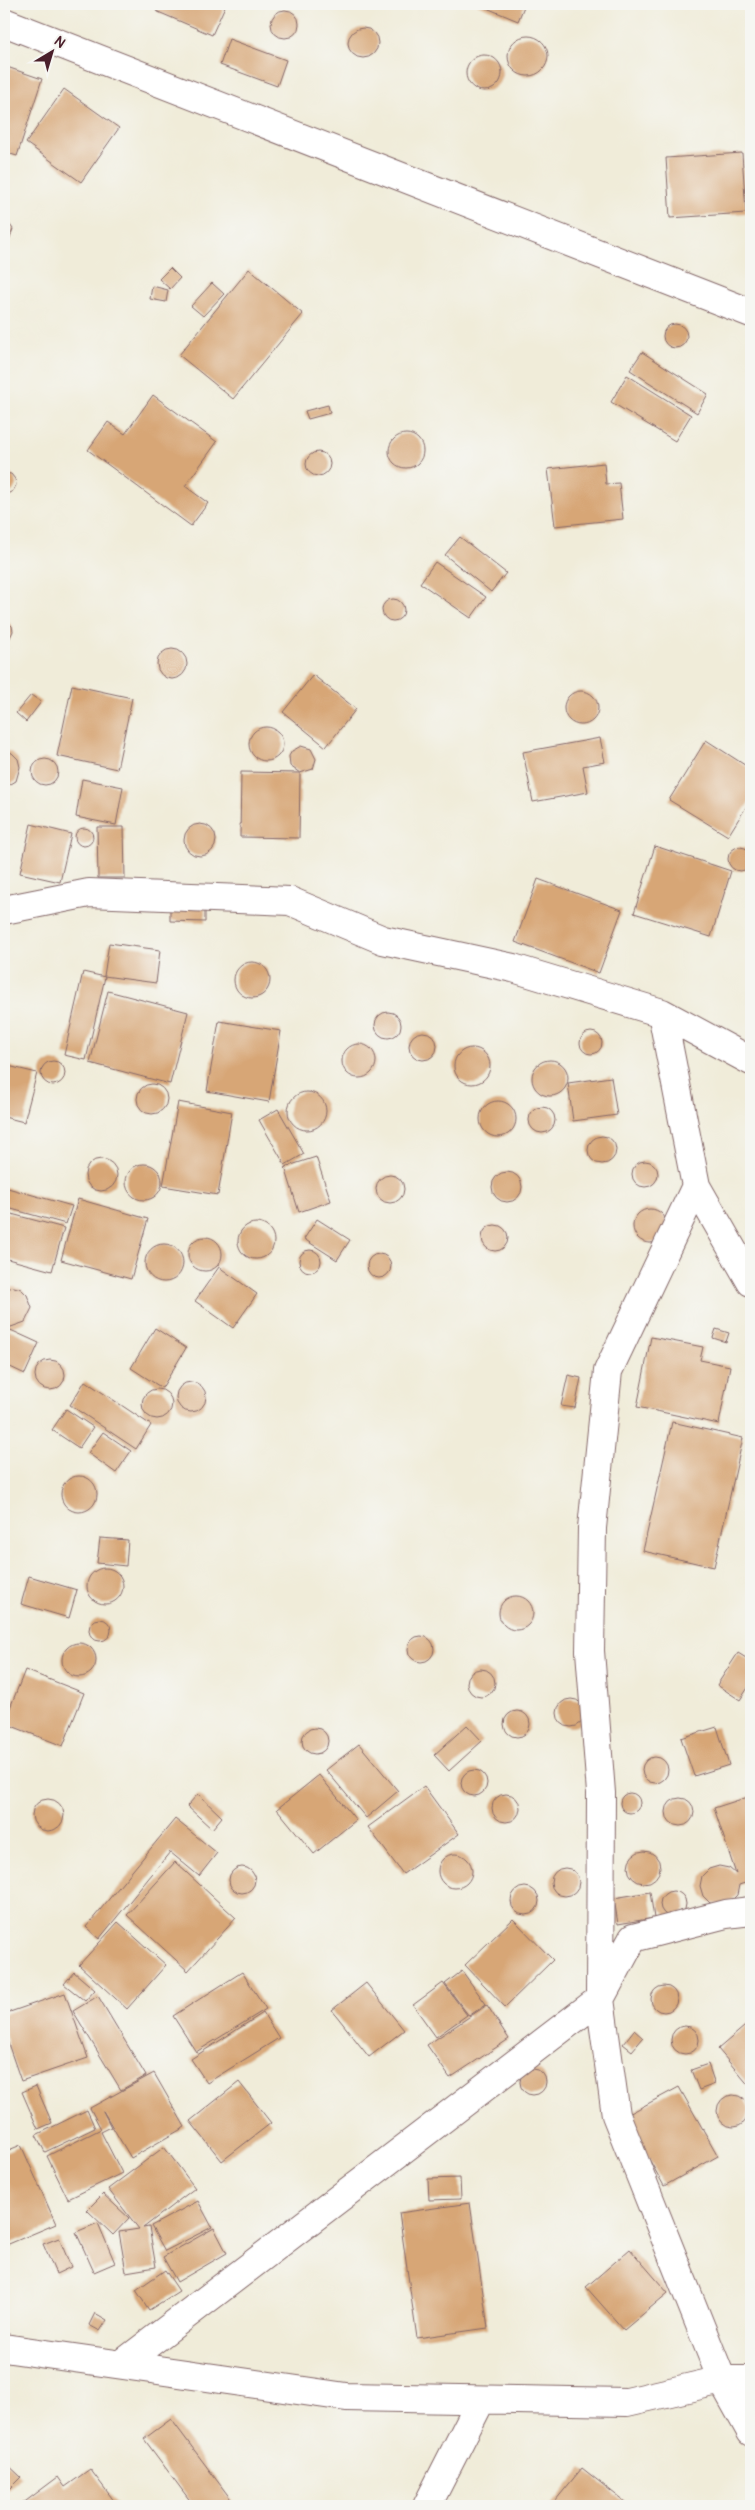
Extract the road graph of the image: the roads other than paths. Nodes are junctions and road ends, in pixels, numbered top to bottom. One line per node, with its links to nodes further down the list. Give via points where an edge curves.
1 (4, 22): 2 (street)
2 (751, 313)
3 (4, 910): 4 (street, via 89,893 290,901 383,940 513,968)
4 (662, 1013): 5 (street); 6 (street)
5 (751, 1061)
6 (696, 1186): 7 (street); 9 (street, via 608,1371 592,1528 590,1651 601,1793)
7 (751, 1282)
8 (751, 1911): 9 (street, via 726,1914 633,1938)
9 (600, 1999): 11 (street); 12 (street, via 616,2115)
10 (4, 2348): 11 (street)
11 (122, 2364): 14 (street, via 346,2397)
12 (722, 2380): 13 (street); 14 (street, via 627,2402); 15 (street)
13 (751, 2380)
14 (482, 2400): 16 (street)
15 (751, 2432)
16 (427, 2506)

